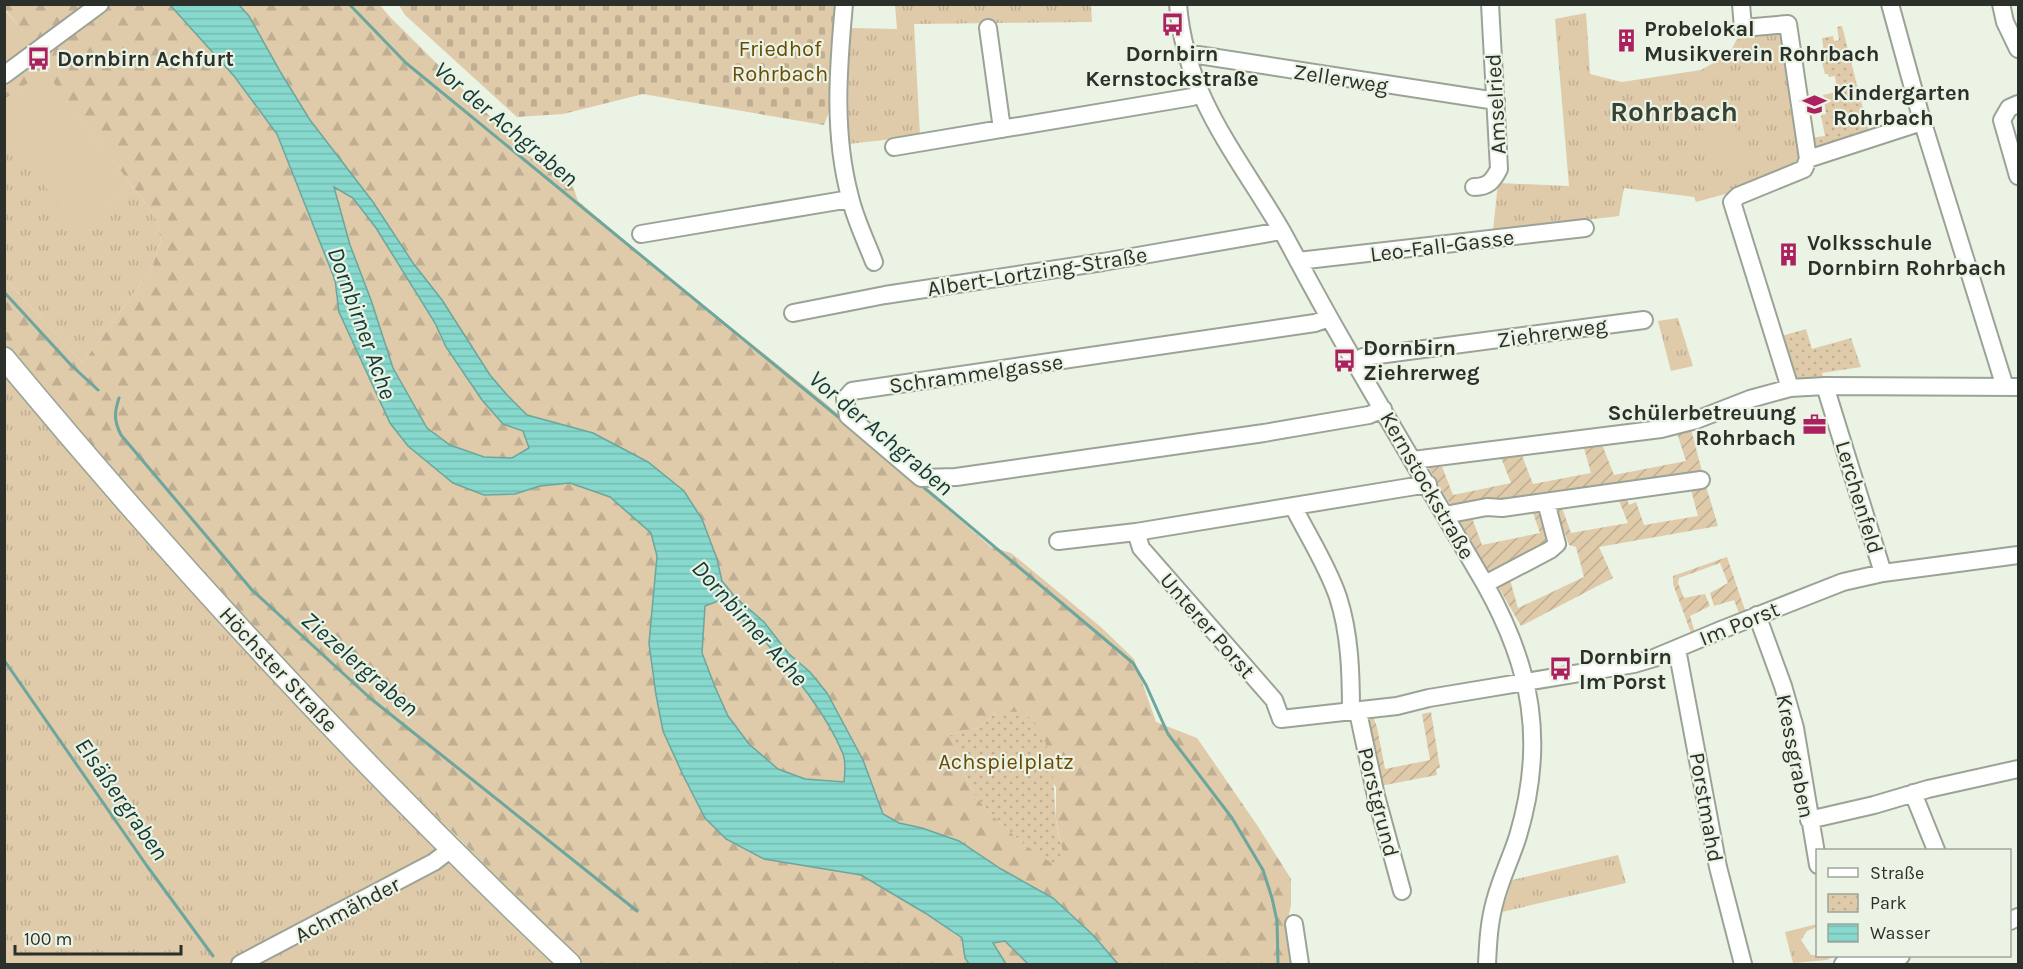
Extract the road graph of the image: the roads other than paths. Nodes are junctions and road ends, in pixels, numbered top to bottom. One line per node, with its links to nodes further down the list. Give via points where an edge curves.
1 (100, 4): 11 (street)
2 (844, 4): 21 (street, via 838,119)
3 (1178, 4): 10 (street, Kernstockstraße)
4 (1490, 4): 13 (street, Amselried)
5 (1741, 4): 18 (street, via 1743,28 1788,24)
6 (1890, 4): 15 (street)
7 (2001, 4): 9 (street)
8 (988, 28): 16 (street)
9 (2018, 49)
10 (1187, 58): 12 (street, Kernstockstraße); 13 (street, Zellerweg, via 1198,55)
11 (4, 75)
12 (1200, 94): 16 (street); 23 (street, Kernstockstraße)
13 (1496, 101): 20 (street, Amselried, via 1498,169 1487,186)
14 (2019, 104): 19 (street, via 2009,108 2002,120)
15 (1922, 122): 18 (street); 33 (street)
16 (1002, 129): 17 (street)
17 (894, 147)
18 (1808, 159): 34 (street, via 1804,169 1732,202)
19 (2019, 176)
20 (1474, 188)
21 (850, 199): 24 (street); 26 (street)
22 (1585, 228): 25 (street, Leo-Fall-Gasse)
23 (1281, 231): 25 (street, Kernstockstraße); 27 (street, Albert-Lortzing-Straße)
24 (641, 234)
25 (1298, 261): 28 (street, Kernstockstraße)
26 (874, 262)
27 (794, 313)
28 (1329, 318): 31 (street, Kernstockstraße); 35 (street, Schrammelgasse, via 852,391 844,399 848,416 921,478 956,477 1264,433 1369,415)
29 (1644, 320): 31 (street, Ziehrerweg, via 1363,357)
30 (4, 358): 55 (main road, Höchster Straße, via 237,626)
31 (1355, 362): 35 (street, Kernstockstraße)
32 (1825, 386): 33 (street); 34 (street); 45 (street, Lerchenfeld)
33 (2012, 387)
34 (1790, 388): 36 (street, via 1661,429)
35 (1383, 408): 36 (street, Kernstockstraße)
36 (1413, 460): 38 (street, Kernstockstraße)
37 (1701, 480): 39 (street)
38 (1428, 484): 40 (street); 41 (street, Kernstockstraße)
39 (1546, 502): 41 (street); 46 (street, via 1557,544)
40 (1293, 506): 42 (street); 50 (street, via 1325,567 1340,606)
41 (1445, 515): 46 (street, Kernstockstraße)
42 (1136, 532): 43 (street); 51 (street, Unterer Porst, via 1141,548 1274,700)
43 (1058, 541)
44 (2019, 555): 45 (street, Im Porst)
45 (1883, 573): 47 (street, Im Porst, via 1842,582)
46 (1485, 584): 49 (street, Kernstockstraße, via 1514,641)
47 (1758, 615): 48 (street, Im Porst); 54 (street, Kressgraben, via 1795,728)
48 (1677, 649): 49 (street, Im Porst, via 1634,664); 65 (street, Porstmahd, via 1718,867)
49 (1527, 683): 50 (street, Im Porst); 64 (street, Kernstockstraße, via 1532,748 1528,793 1494,901)
50 (1355, 712): 51 (street, Im Porst); 58 (street, Porstgrund)
51 (1281, 719)
52 (2019, 769): 53 (street)
53 (1914, 793): 54 (street); 56 (street)
54 (1809, 820): 57 (street, Kressgraben)
55 (451, 849): 61 (street, Achmähder); 62 (main road, Höchster Straße)
56 (1936, 849)
57 (1816, 855)
58 (1401, 891)
59 (1294, 924): 63 (street)
60 (1894, 957): 66 (street)
61 (240, 964)
62 (570, 964)
63 (1300, 964)
64 (1487, 964)
65 (1743, 964)
66 (1844, 964)

